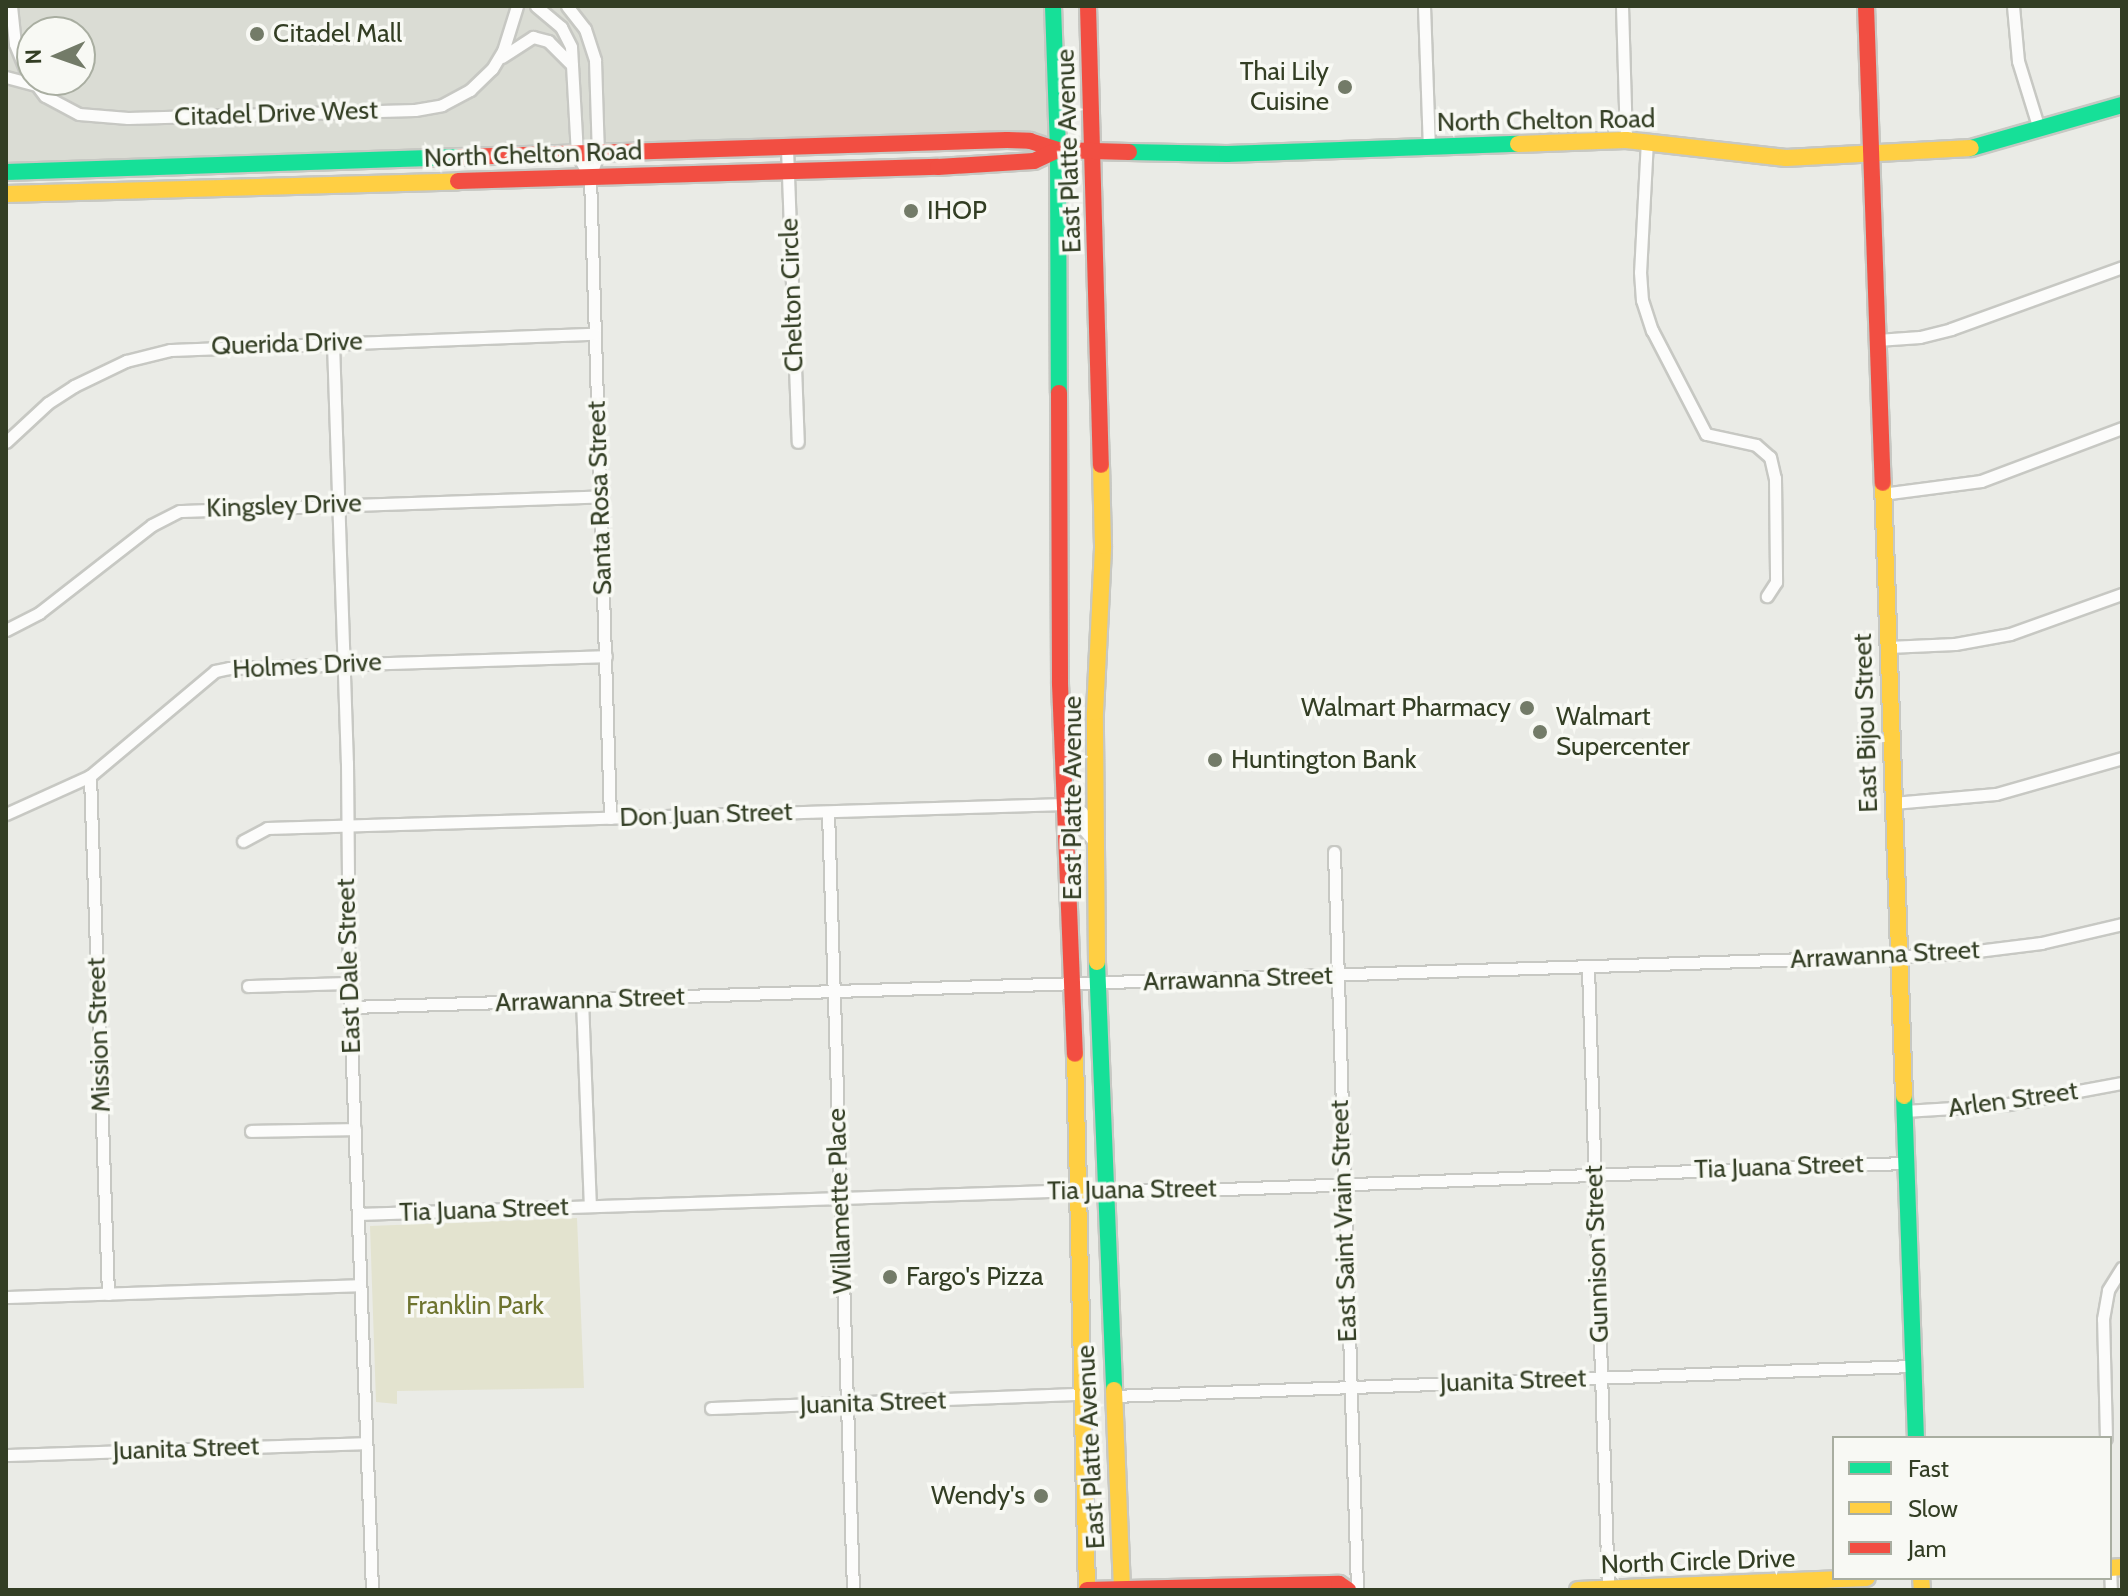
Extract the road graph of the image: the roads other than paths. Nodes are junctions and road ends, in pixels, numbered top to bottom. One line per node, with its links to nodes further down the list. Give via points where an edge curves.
1 (11, 6): 11 (street, Citadel Drive West)
2 (517, 6): 13 (street, Citadel Drive West)
3 (536, 6): 14 (street, Santa Rosa Street, via 567,36)
4 (567, 6): 25 (street, Santa Rosa Street, via 585,29 595,60)
5 (1053, 6): 22 (main road, East Platte Avenue)
6 (1088, 6): 23 (main road, East Platte Avenue)
7 (1424, 6): 20 (street)
8 (1622, 6): 18 (street)
9 (1866, 6): 26 (main road, East Bijou Street)
10 (2013, 6): 17 (street, via 2018,61)
11 (10, 44): 12 (street)
12 (6, 54)
13 (497, 60): 14 (street, via 533,37 548,41); 15 (street, Citadel Drive West, via 485,78 457,99 415,110 105,117 68,110)
14 (573, 65): 24 (street, Santa Rosa Street)
15 (50, 96)
16 (2122, 105): 17 (main road, North Chelton Road)
17 (2039, 129): 26 (main road, North Chelton Road, via 1961,151)
18 (1626, 140): 19 (main road, North Chelton Road); 20 (main road, North Chelton Road)
19 (1647, 140): 26 (main road, North Chelton Road, via 1755,157); 42 (street, via 1642,300 1706,434 1756,445 1770,457 1776,582)
20 (1429, 147): 23 (main road, North Chelton Road, via 1227,154)
21 (787, 148): 22 (main road, North Chelton Road, via 1007,140); 25 (main road, North Chelton Road); 27 (street, Chelton Circle)
22 (1058, 150): 23 (main road, North Chelton Road); 27 (main road, North Chelton Road, via 1034,161 1008,164); 50 (main road, East Platte Avenue, via 1058,562)
23 (1093, 150): 56 (main road, East Platte Avenue, via 1103,546 1095,712)
24 (577, 154): 25 (main road, North Chelton Road); 28 (main road, North Chelton Road); 29 (street, Santa Rosa Street)
25 (598, 154): 29 (street, Santa Rosa Street)
26 (1871, 156): 33 (main road, East Bijou Street)
27 (788, 171): 29 (main road, North Chelton Road); 37 (street, Chelton Circle)
28 (6, 172)
29 (590, 177): 30 (main road, North Chelton Road); 32 (street, Santa Rosa Street)
30 (6, 194)
31 (2122, 267): 33 (street, via 1969,324 1920,337)
32 (595, 334): 34 (street, Querida Drive); 39 (street, Santa Rosa Street)
33 (1877, 340): 38 (main road, East Bijou Street)
34 (333, 343): 36 (street, Querida Drive, via 191,347 136,358 74,386); 40 (street, East Dale Street)
35 (2122, 428): 38 (street, via 1981,481)
36 (6, 442)
37 (798, 442)
38 (1882, 494): 44 (main road, East Bijou Street)
39 (600, 496): 40 (street, Kingsley Drive); 45 (street, Santa Rosa Street)
40 (339, 505): 43 (street, Kingsley Drive, via 180,511 152,525 39,613); 46 (street, East Dale Street)
41 (2122, 594): 44 (street, via 1986,639)
42 (1767, 596)
43 (6, 630)
44 (1888, 647): 49 (main road, East Bijou Street)
45 (606, 656): 46 (street, Holmes Drive); 53 (street, Santa Rosa Street)
46 (345, 663): 48 (street, Holmes Drive, via 215,671); 54 (street, East Dale Street)
47 (2122, 758): 49 (street, via 1996,794)
48 (90, 776): 52 (street, Holmes Drive); 83 (street, Mission Street)
49 (1893, 803): 59 (main road, East Bijou Street)
50 (1066, 804): 51 (street, Don Juan Street); 56 (street, via 1082,812 1085,831); 64 (main road, East Platte Avenue)
51 (828, 812): 53 (street, Don Juan Street); 66 (street, Willamette Place)
52 (6, 814)
53 (610, 818): 54 (street, Don Juan Street)
54 (345, 825): 55 (street, Don Juan Street, via 267,828); 62 (street, East Dale Street)
55 (243, 841)
56 (1096, 845): 63 (main road, East Platte Avenue)
57 (1334, 852): 61 (street, East Saint Vrain Street)
58 (2122, 924): 59 (street, Arrawanna Street, via 2041,943)
59 (1899, 956): 60 (street, Arrawanna Street); 70 (main road, East Bijou Street)
60 (1588, 968): 61 (street, Arrawanna Street); 74 (street, Gunnison Street)
61 (1337, 977): 63 (street, Arrawanna Street); 75 (street, East Saint Vrain Street)
62 (349, 983): 65 (street); 68 (street, East Dale Street)
63 (1097, 983): 64 (street, Arrawanna Street); 77 (main road, East Platte Avenue)
64 (1072, 985): 66 (street, Arrawanna Street); 76 (main road, East Platte Avenue)
65 (248, 986)
66 (834, 993): 67 (street, Arrawanna Street); 78 (street, Willamette Place)
67 (582, 1000): 68 (street, Arrawanna Street); 79 (street)
68 (351, 1007): 71 (street, East Dale Street)
69 (2122, 1083): 70 (street, Arlen Street, via 2003,1105)
70 (1904, 1111): 73 (main road, East Bijou Street)
71 (355, 1129): 72 (street); 80 (street, East Dale Street)
72 (251, 1131)
73 (1905, 1163): 74 (street, Tia Juana Street); 85 (main road, East Bijou Street)
74 (1595, 1173): 75 (street, Tia Juana Street); 86 (street, Gunnison Street)
75 (1342, 1183): 77 (street, Tia Juana Street); 87 (street, East Saint Vrain Street)
76 (1080, 1190): 77 (street, Tia Juana Street); 78 (street, Tia Juana Street); 88 (main road, East Platte Avenue)
77 (1104, 1191): 89 (main road, East Platte Avenue)
78 (840, 1199): 79 (street, Tia Juana Street); 90 (street, Willamette Place)
79 (590, 1206): 80 (street, Tia Juana Street)
80 (358, 1214): 82 (street, East Dale Street)
81 (2122, 1268): 93 (street, via 2104,1303)
82 (360, 1285): 83 (street); 94 (street, East Dale Street)
83 (108, 1294): 84 (street)
84 (6, 1297)
85 (1913, 1366): 86 (street, Juanita Street); 92 (main road, East Bijou Street)
86 (1602, 1377): 87 (street, Juanita Street); 99 (street, Gunnison Street)
87 (1351, 1387): 89 (street, Juanita Street); 105 (street, East Saint Vrain Street)
88 (1083, 1394): 90 (street, Juanita Street); 103 (main road, East Platte Avenue)
89 (1113, 1396): 98 (main road, East Platte Avenue)
90 (848, 1405): 91 (street, Juanita Street); 102 (street, Willamette Place)
91 (711, 1408)
92 (1916, 1436)
93 (2106, 1436)
94 (365, 1443): 95 (street, Juanita Street); 101 (street, East Dale Street)
95 (6, 1455)
96 (1843, 1580): 97 (main road, North Circle Drive)
97 (1746, 1588): 100 (main road, North Circle Drive)
98 (1122, 1589): 103 (main road); 104 (main road, via 1339,1584)
99 (1608, 1589): 100 (main road, North Circle Drive); 106 (main road, North Circle Drive)
100 (1637, 1589)
101 (372, 1590)
102 (853, 1590)
103 (1087, 1590)
104 (1348, 1590)
105 (1357, 1590)
106 (1578, 1590)

